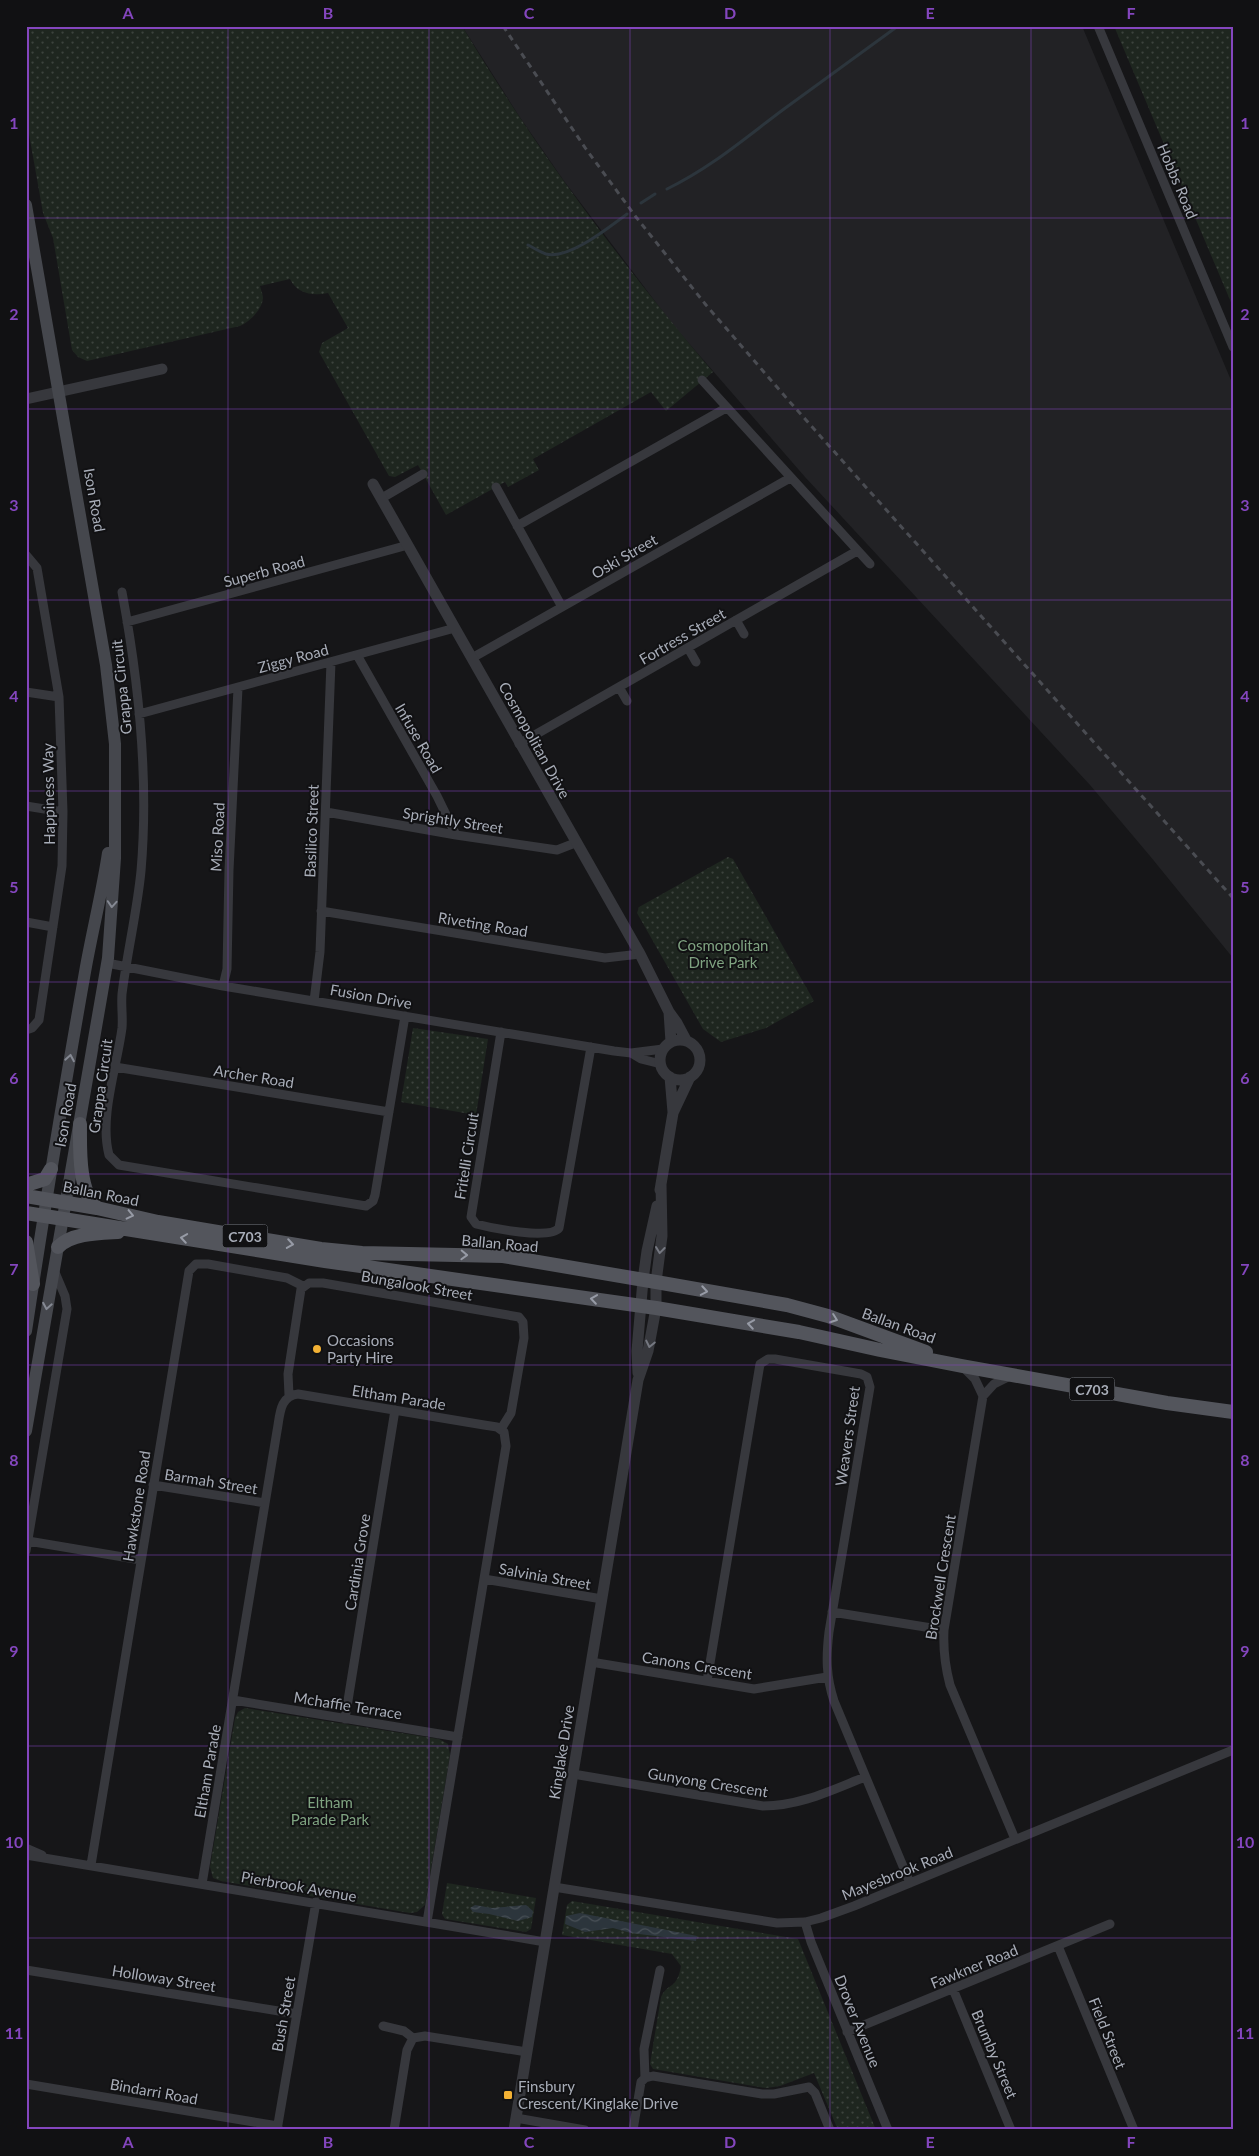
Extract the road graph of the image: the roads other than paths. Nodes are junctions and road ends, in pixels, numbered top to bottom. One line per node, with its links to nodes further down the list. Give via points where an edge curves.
1 (1098, 26): 3 (street, Hobbs Road)
2 (26, 205): 6 (main road, Ison Road)
3 (1233, 347)
4 (162, 369): 6 (street)
5 (702, 380): 8 (street)
6 (60, 392): 7 (street); 37 (main road, Ison Road, via 106,665 115,744)
7 (26, 399)
8 (726, 408): 10 (street); 14 (street)
9 (423, 474): 13 (street)
10 (790, 478): 16 (street); 20 (street, Oski Street)
11 (373, 484): 13 (street, Cosmopolitan Drive)
12 (496, 487): 14 (street)
13 (382, 498): 15 (street, Cosmopolitan Drive)
14 (517, 526): 20 (street)
15 (408, 545): 22 (street, Superb Road); 23 (street, Cosmopolitan Drive)
16 (857, 551): 18 (street); 21 (street, Fortress Street)
17 (26, 555): 33 (street, Happiness Way, via 37,568)
18 (870, 564)
19 (122, 592): 22 (street, Grappa Circuit)
20 (562, 607): 27 (street, Oski Street)
21 (736, 620): 24 (street); 25 (street, Fortress Street)
22 (127, 622): 35 (street, Grappa Circuit)
23 (455, 628): 26 (street, Ziggy Road); 27 (street, Cosmopolitan Drive)
24 (744, 634)
25 (688, 648): 29 (street); 30 (street, Fortress Street)
26 (357, 655): 28 (street, Ziggy Road); 41 (street, Infuse Road)
27 (472, 658): 36 (street, Cosmopolitan Drive)
28 (331, 662): 31 (street, Ziggy Road); 40 (street, Basilico Street)
29 (696, 662)
30 (619, 687): 34 (street); 36 (street, Fortress Street)
31 (238, 688): 35 (street, Ziggy Road); 50 (street, Miso Road, via 227,969)
32 (26, 692): 33 (street)
33 (59, 697): 39 (street, Happiness Way)
34 (627, 701)
35 (139, 714): 48 (street, Grappa Circuit, via 143,803 141,870)
36 (519, 744): 42 (street, Cosmopolitan Drive)
37 (115, 803): 47 (main road, Ison Road, one-way to 47, via 115,858); 49 (main road, Ison Road, via 103,890)
38 (26, 806): 39 (street)
39 (63, 812): 45 (street, Happiness Way, via 62,866)
40 (326, 812): 41 (street, Sprightly Street); 43 (street, Basilico Street)
41 (456, 835): 42 (street, Sprightly Street, via 558,850)
42 (575, 843): 46 (street, Cosmopolitan Drive)
43 (322, 911): 46 (street, Riveting Road, via 606,958); 51 (street, Basilico Street)
44 (26, 922): 45 (street)
45 (53, 927): 54 (street, Happiness Way, via 39,1020)
46 (640, 954): 52 (street, Cosmopolitan Drive)
47 (107, 963): 48 (street, Fusion Drive); 49 (main road, via 93,964); 66 (main road, Ison Road)
48 (127, 966): 50 (street, Fusion Drive); 61 (street, Grappa Circuit)
49 (85, 972): 67 (main road, Ison Road, one-way to 49)
50 (223, 986): 51 (street, Fusion Drive)
51 (314, 1001): 53 (street, Fusion Drive)
52 (669, 1012): 56 (street, Cosmopolitan Drive); 57 (street, Cosmopolitan Drive)
53 (405, 1016): 55 (street, Fusion Drive); 64 (street, Grappa Circuit)
54 (26, 1030)
55 (501, 1032): 58 (street, Fusion Drive); 58 (street, Fritelli Circuit, via 471,1217 476,1224 516,1231 553,1233 560,1228)
56 (686, 1040): 57 (street); 63 (street, via 698,1050 701,1060 698,1070)
57 (667, 1045): 59 (street, Fusion Drive); 60 (street)
58 (590, 1047): 59 (street, Fusion Drive)
59 (631, 1053): 60 (street, Fusion Drive)
60 (661, 1064): 62 (street)
61 (115, 1067): 64 (street, Archer Road); 64 (street, Grappa Circuit, via 106,1123 107,1150 119,1165 138,1169 366,1206 375,1196)
62 (670, 1077): 63 (street, via 680,1080); 65 (street)
63 (690, 1077): 65 (street)
64 (389, 1112)
65 (674, 1113): 68 (street)
66 (80, 1124): 72 (main road, Ison Road); 73 (main road, via 86,1195)
67 (51, 1169): 69 (main road, via 45,1179); 71 (main road, Ison Road)
68 (661, 1184): 81 (street, via 647,1252); 81 (street, one-way to 81, via 662,1236)
69 (26, 1185)
70 (26, 1196): 71 (main road, Ballan Road / C703)
71 (46, 1199): 72 (main road, Ballan Road / C703); 75 (main road, Ison Road)
72 (66, 1202): 73 (main road, Ballan Road / C703); 76 (main road, Ison Road)
73 (97, 1208): 81 (main road, Ballan Road / C703, one-way to 81, via 158,1222 320,1249 502,1256)
74 (26, 1213): 75 (main road, Ballan Road / C703)
75 (44, 1215): 76 (main road, Ballan Road / C703); 83 (main road, Ison Road)
76 (63, 1218): 77 (main road, Ballan Road / C703); 79 (main road, Ison Road)
77 (139, 1231): 79 (main road, via 74,1238); 84 (main road, Ballan Road / C703, one-way to 77, via 335,1263)
78 (26, 1242): 83 (main road)
79 (58, 1247): 80 (main road, Ison Road)
80 (54, 1268): 93 (main road, Ison Road, one-way to 93); 96 (street, via 67,1309)
81 (649, 1281): 84 (street); 86 (main road, Ballan Road / C703, one-way to 86, via 787,1305 828,1316)
82 (303, 1286): 88 (street, via 288,1374); 92 (street, Bungalook Street, via 323,1283 518,1317 524,1324 524,1338 511,1413); 94 (street, Hawkstone Road, via 287,1278 208,1264 192,1267)
83 (30, 1288): 85 (main road, Ison Road)
84 (649, 1307): 86 (main road, Ballan Road / C703, one-way to 84, via 799,1332); 100 (street, Kinglake Drive, via 648,1351 638,1380)
85 (26, 1331)
86 (962, 1366): 87 (main road, Ballan Road / C703); 89 (street, via 975,1379)
87 (1013, 1374): 89 (street, via 994,1384); 91 (main road, Ballan Road / C703)
88 (289, 1395): 90 (street, Eltham Parade); 95 (street, Eltham Parade, via 280,1412)
89 (984, 1396): 102 (street, Brockwell Crescent)
90 (396, 1410): 92 (street, Eltham Parade); 107 (street, Cardinia Grove)
91 (1233, 1412)
92 (501, 1429): 99 (street, via 506,1437 506,1446)
93 (26, 1431)
94 (153, 1486): 95 (street, Barmah Street); 98 (street, Hawkstone Road)
95 (265, 1503): 106 (street, Eltham Parade)
96 (28, 1541): 97 (street); 98 (street)
97 (26, 1551)
98 (141, 1560): 116 (street, Hawkstone Road)
99 (484, 1579): 100 (street, Salvinia Street); 108 (street)
100 (602, 1599): 103 (street, Kinglake Drive)
101 (832, 1612): 102 (street); 104 (street, Weavers Street); 105 (street, Weavers Street, via 869,1382 867,1377 853,1372 768,1359 760,1364 758,1371)
102 (944, 1630): 112 (street, Brockwell Crescent, via 945,1667 950,1685)
103 (591, 1662): 105 (street, Canons Crescent); 110 (street, Kinglake Drive)
104 (827, 1677): 105 (street, Canons Crescent, via 754,1689); 111 (street, Weavers Street)
105 (707, 1681)
106 (233, 1700): 107 (street, Mchaffie Terrace); 118 (street, Eltham Parade)
107 (345, 1719): 108 (street, Mchaffie Terrace)
108 (458, 1737): 121 (street)
109 (1233, 1750): 112 (street, Mayesbrook Road)
110 (572, 1774): 111 (street, Gunyong Crescent, via 763,1806 807,1800); 119 (street, Kinglake Drive)
111 (865, 1777): 117 (street, Weavers Street)
112 (1015, 1839): 117 (street, Mayesbrook Road)
113 (26, 1848): 115 (street, Pierbrook Avenue)
114 (26, 1855): 115 (street, Pierbrook Avenue)
115 (48, 1859): 116 (street, Pierbrook Avenue)
116 (91, 1865): 118 (street, Pierbrook Avenue)
117 (910, 1883): 122 (street, Mayesbrook Road)
118 (202, 1884): 120 (street, Pierbrook Avenue)
119 (554, 1887): 122 (street, Mayesbrook Road, via 756,1920); 124 (street, Kinglake Drive)
120 (316, 1902): 121 (street, Pierbrook Avenue); 129 (street, Bush Street)
121 (427, 1922): 124 (street, Pierbrook Avenue)
122 (805, 1922): 131 (street, Drover Avenue, via 810,1942)
123 (1110, 1924): 125 (street, Fawkner Road)
124 (545, 1942): 133 (street, Kinglake Drive)
125 (1058, 1946): 128 (street, Fawkner Road); 144 (street, Field Street)
126 (26, 1970): 129 (street, Holloway Street)
127 (660, 1970): 134 (street, via 644,2049)
128 (953, 1989): 131 (street, Fawkner Road); 143 (street, Brumby Street)
129 (297, 2014): 137 (street, Bush Street)
130 (383, 2026): 132 (street, via 399,2029)
131 (848, 2032): 142 (street, Drover Avenue)
132 (412, 2038): 133 (street, via 425,2036); 138 (street)
133 (527, 2052): 136 (street, Kinglake Drive)
134 (645, 2078): 140 (street); 141 (street, via 653,2076 762,2094 809,2087 815,2093)
135 (26, 2084): 137 (street, Bindarri Road)
136 (515, 2124): 139 (street)
137 (278, 2128)
138 (394, 2130)
139 (584, 2130)
140 (633, 2130)
141 (830, 2130)
142 (888, 2130)
143 (1011, 2130)
144 (1134, 2130)

